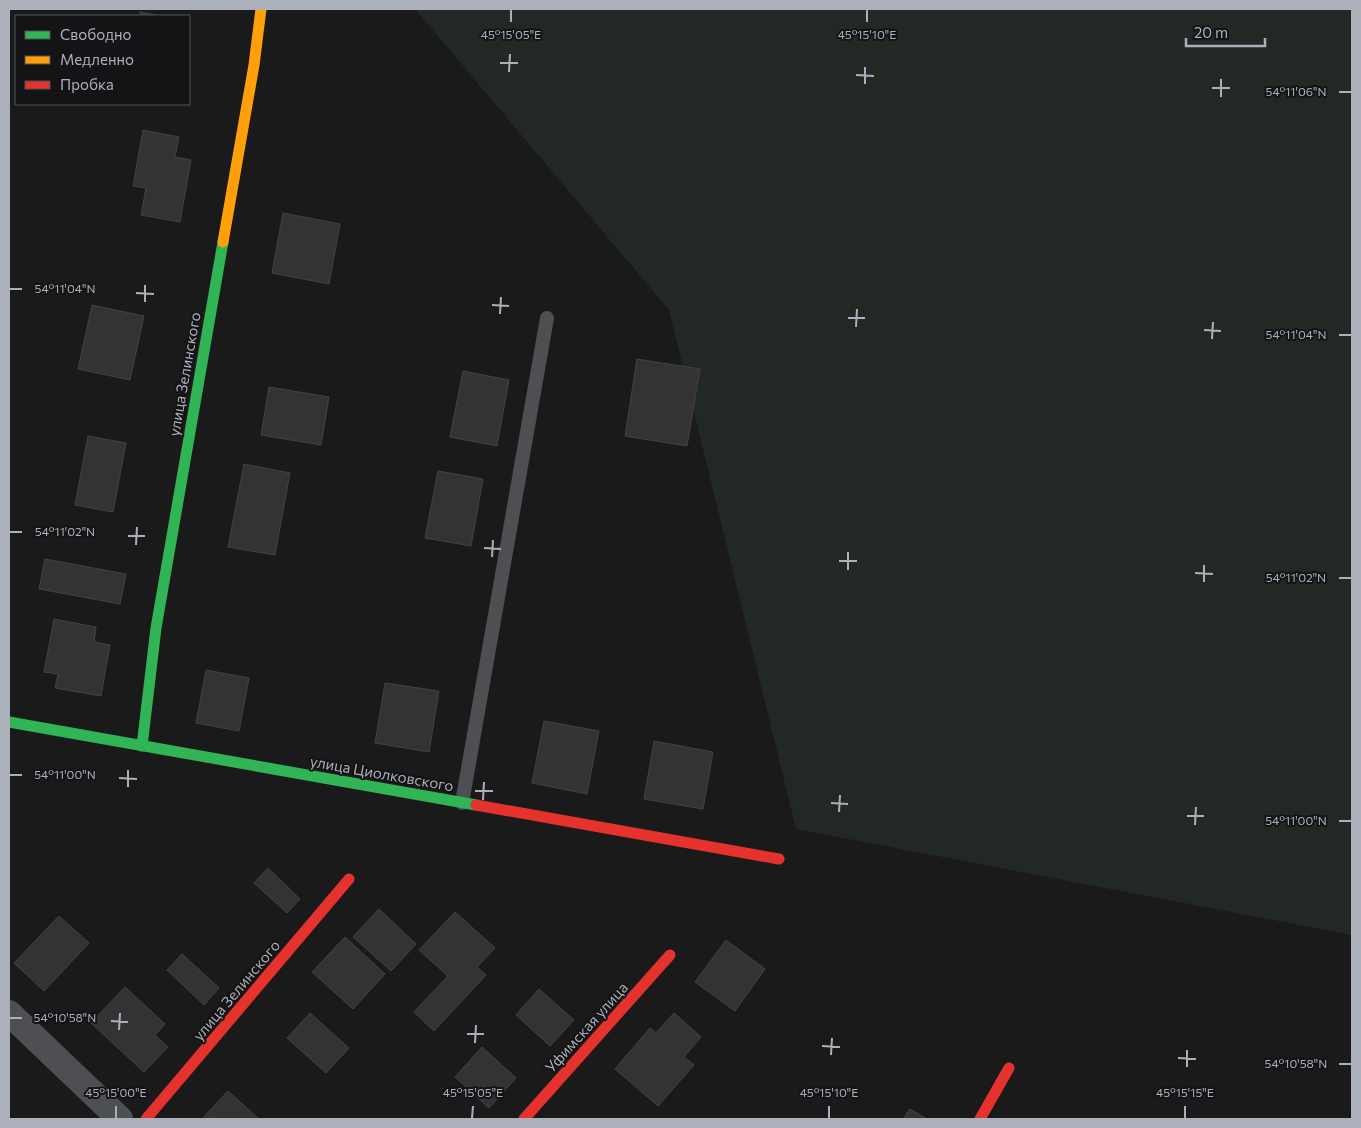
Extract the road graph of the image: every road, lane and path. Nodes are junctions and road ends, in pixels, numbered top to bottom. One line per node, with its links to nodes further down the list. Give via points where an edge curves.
1 (261, 9): 4 (street, улица Зелинского, via 156,628)
2 (547, 318): 5 (lane)
3 (9, 722): 4 (street, улица Циолковского)
4 (142, 746): 5 (street, улица Циолковского)
5 (462, 803): 6 (street, улица Циолковского)
6 (779, 859)
7 (349, 879): 12 (street, улица Зелинского)
8 (670, 955): 13 (street, Уфимская улица)
9 (9, 1013): 11 (street)
10 (1009, 1068): 14 (street)
11 (120, 1119)
12 (146, 1119)
13 (524, 1119)
14 (980, 1119)

